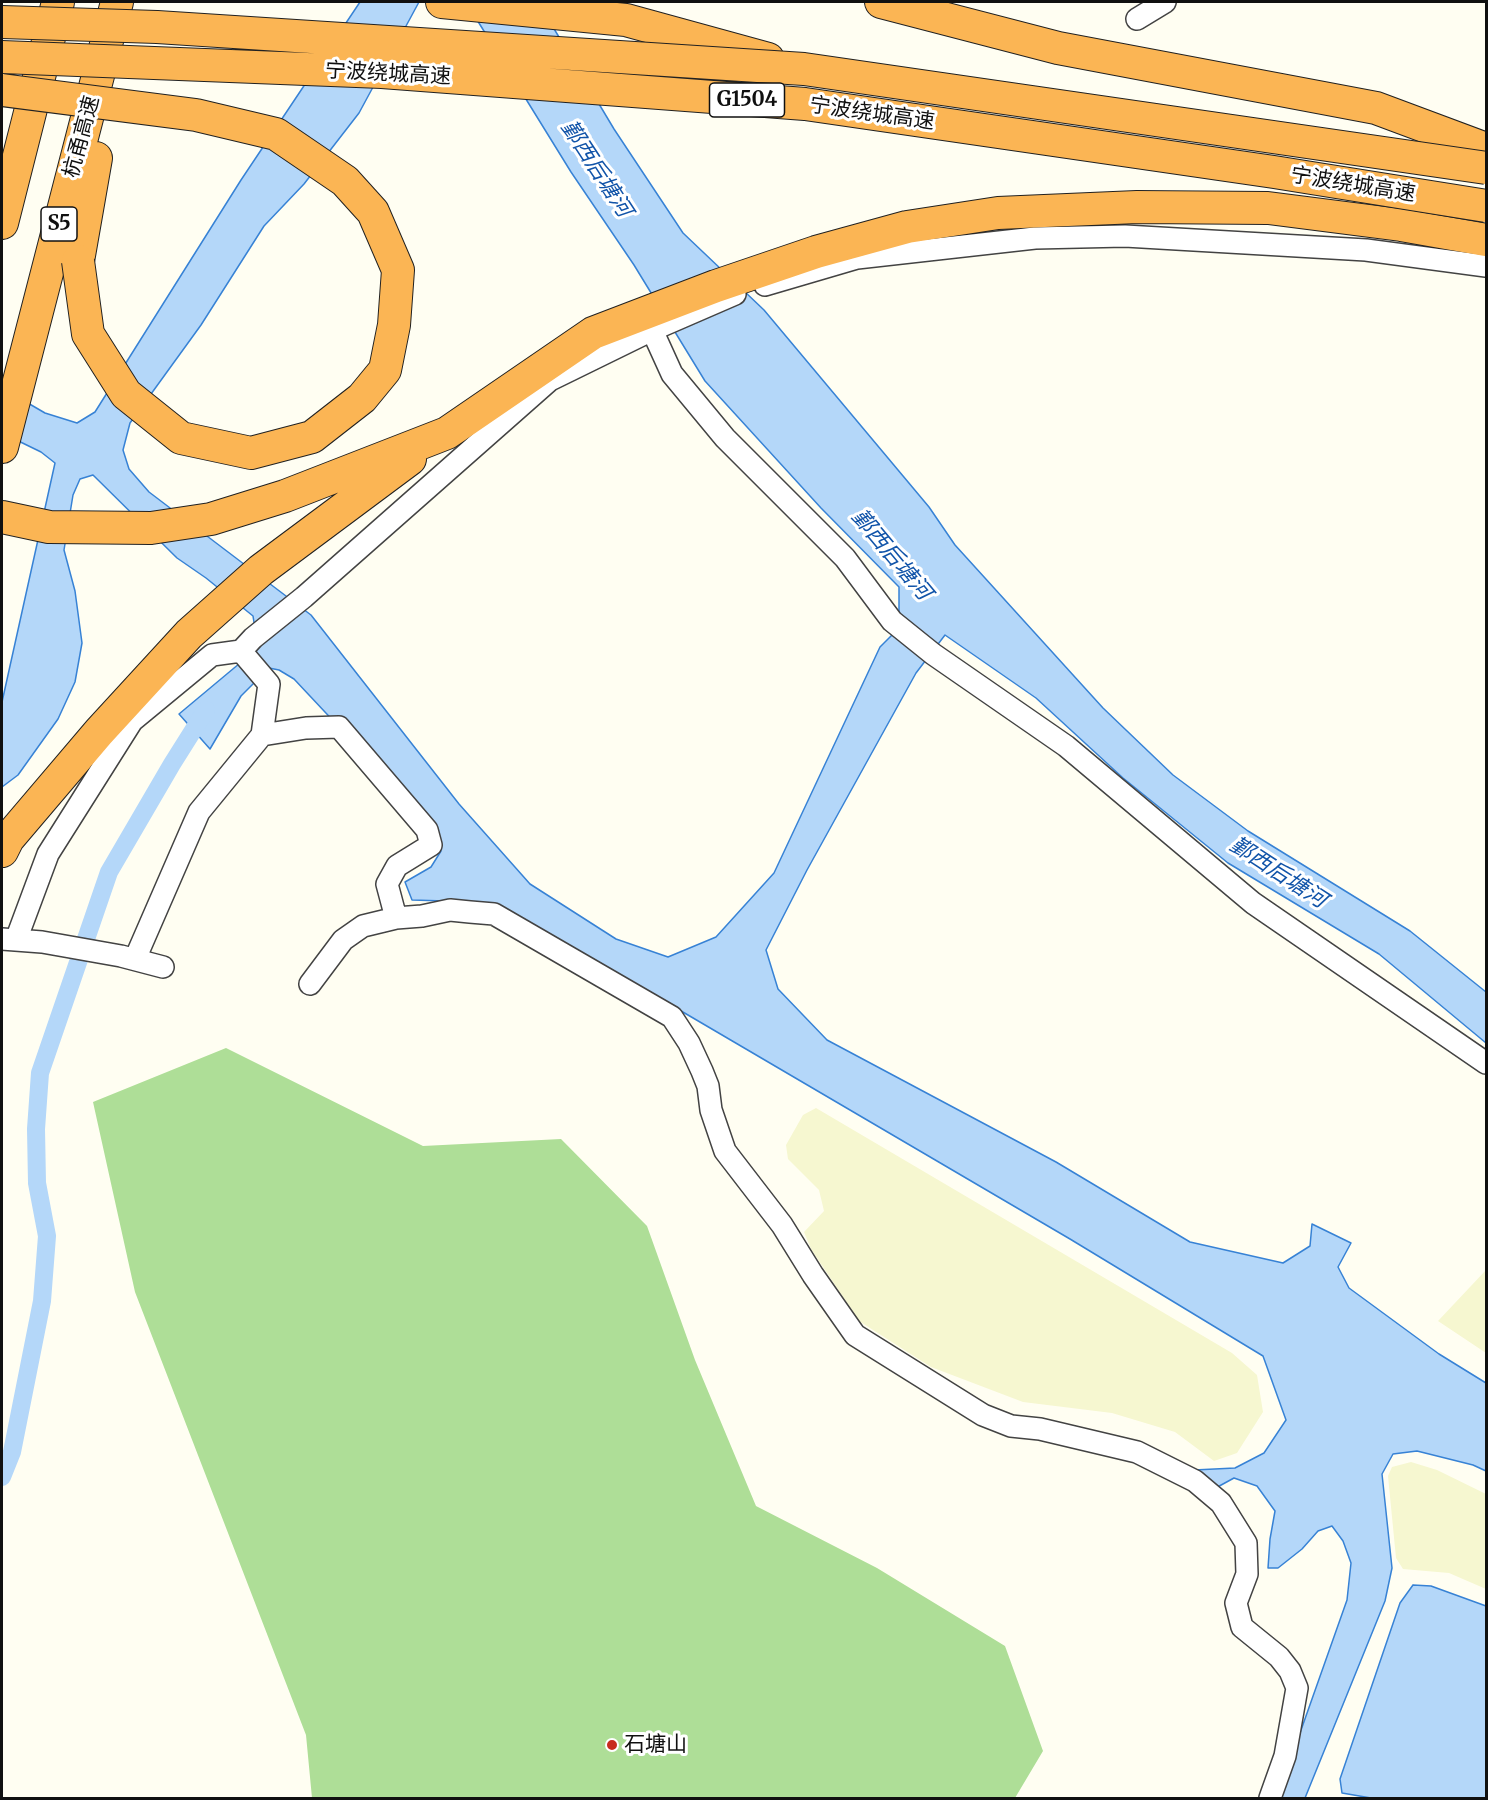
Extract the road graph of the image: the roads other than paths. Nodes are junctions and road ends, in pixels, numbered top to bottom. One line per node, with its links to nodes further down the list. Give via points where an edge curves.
1 (58, 2): 15 (highway)
2 (117, 2): 20 (highway, 杭甬高速 / S5)
3 (123, 2): 11 (highway, bridge, via 78,261 88,334 126,394 181,438 251,453 312,437 362,398 385,370 394,325 398,270 373,212 345,181 276,134 196,115)
4 (442, 2): 10 (highway, bridge, via 626,20)
5 (880, 2): 12 (highway, via 1058,48 1376,108)
6 (1165, 2): 7 (street)
7 (1137, 19)
8 (2, 22): 10 (highway, 宁波绕城高速 / G1504, bridge, via 156,27)
9 (2, 57): 14 (highway, 宁波绕城高速 / G1504, bridge, via 382,72 805,104)
10 (804, 69): 13 (highway, 宁波绕城高速 / G1504, bridge)
11 (2, 90)
12 (1486, 149)
13 (1486, 168)
14 (1486, 206)
15 (2, 223)
16 (1486, 240): 19 (highway, via 1268,208 1137,207 999,213 907,227 816,252 593,333)
17 (1486, 267): 18 (street, via 1366,250 1125,236 1035,238 857,258 744,291)
18 (652, 330): 22 (street, via 550,380); 30 (street, via 672,374 725,438 845,558 892,621 1066,746 1253,903)
19 (447, 433): 21 (highway, via 285,496 211,519 151,528 49,527); 24 (highway, via 261,570 189,634 99,732)
20 (2, 447)
21 (2, 517)
22 (247, 644): 23 (street, via 269,684); 26 (street, via 212,655 132,721 48,854)
23 (262, 735): 25 (street, via 339,728 427,830 431,845 397,866 387,884); 27 (street, via 199,812)
24 (2, 851)
25 (396, 918): 29 (street, via 363,926 344,940); 31 (street, via 450,910 494,914 672,1017 689,1043 708,1086 711,1110 725,1151 782,1226 855,1335 983,1415 1011,1426 1137,1452 1195,1481 1221,1503 1246,1543 1247,1574 1236,1603 1242,1627 1279,1657 1297,1688 1285,1756)
26 (9, 940): 27 (street)
27 (128, 958): 28 (street)
28 (163, 967)
29 (310, 984)
30 (1486, 1063)
31 (1270, 1798)

